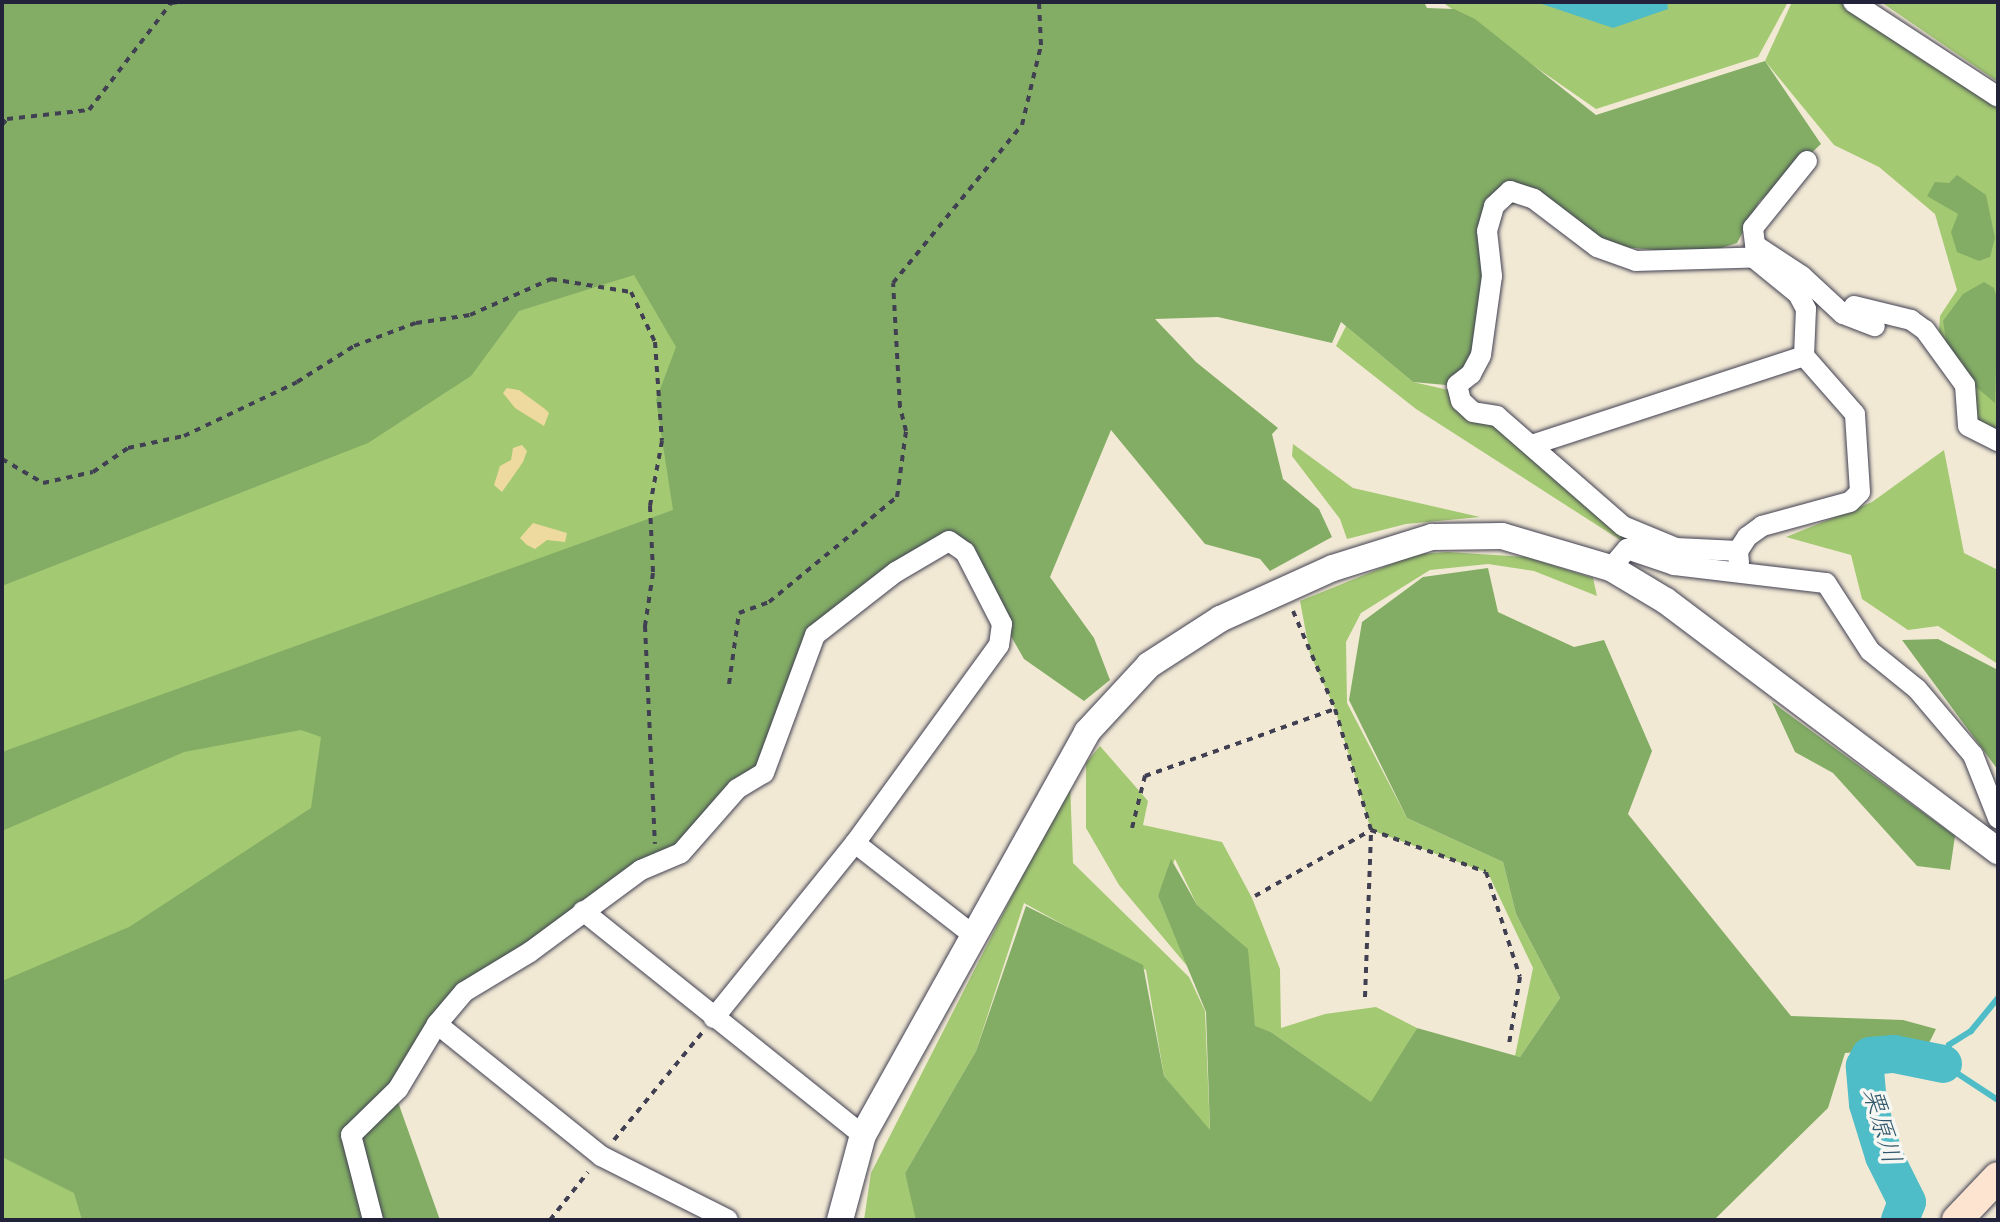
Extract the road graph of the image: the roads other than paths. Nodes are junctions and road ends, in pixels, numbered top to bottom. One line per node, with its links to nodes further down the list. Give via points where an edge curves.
1 (1853, 2): 2 (street)
2 (1998, 97)
3 (1807, 161): 4 (street, via 1753,228)
4 (1761, 257): 5 (street); 7 (street, via 1806,309); 9 (street, via 1636,261 1597,247 1534,199 1510,191 1501,197 1487,231 1492,276 1481,355 1471,374 1457,385 1461,401 1473,412 1497,416)
5 (1826, 299): 6 (street, via 1843,314); 8 (street, via 1911,320 1925,330 1944,349 1965,385 1968,426)
6 (1875, 326)
7 (1804, 356): 9 (street); 10 (street, via 1855,414 1860,492 1850,502 1762,526)
8 (1998, 441)
9 (1532, 445): 10 (street, via 1623,526 1647,539)
10 (1739, 561): 11 (street, via 1674,565 1627,549); 12 (street, via 1811,577 1838,593 1870,651 1917,689 1973,755)
11 (1611, 568): 14 (street, via 1666,601); 16 (street, via 1502,536 1432,537 1333,568 1220,619 1149,665 1097,721)
12 (1998, 818)
13 (855, 843): 15 (street, via 999,645 1002,624 965,552 949,541 896,572 815,635 764,773 737,789 681,853 641,870); 16 (street); 17 (street)
14 (1998, 851)
15 (583, 911): 17 (street); 18 (street, via 530,952 464,992)
16 (973, 935): 19 (street)
17 (714, 1018): 19 (street)
18 (437, 1024): 21 (street, via 398,1089 351,1135); 22 (street, via 601,1156)
19 (863, 1135): 23 (street)
20 (1998, 1177): 24 (main road)
21 (373, 1220)
22 (728, 1220)
23 (840, 1220)
24 (1957, 1220)

